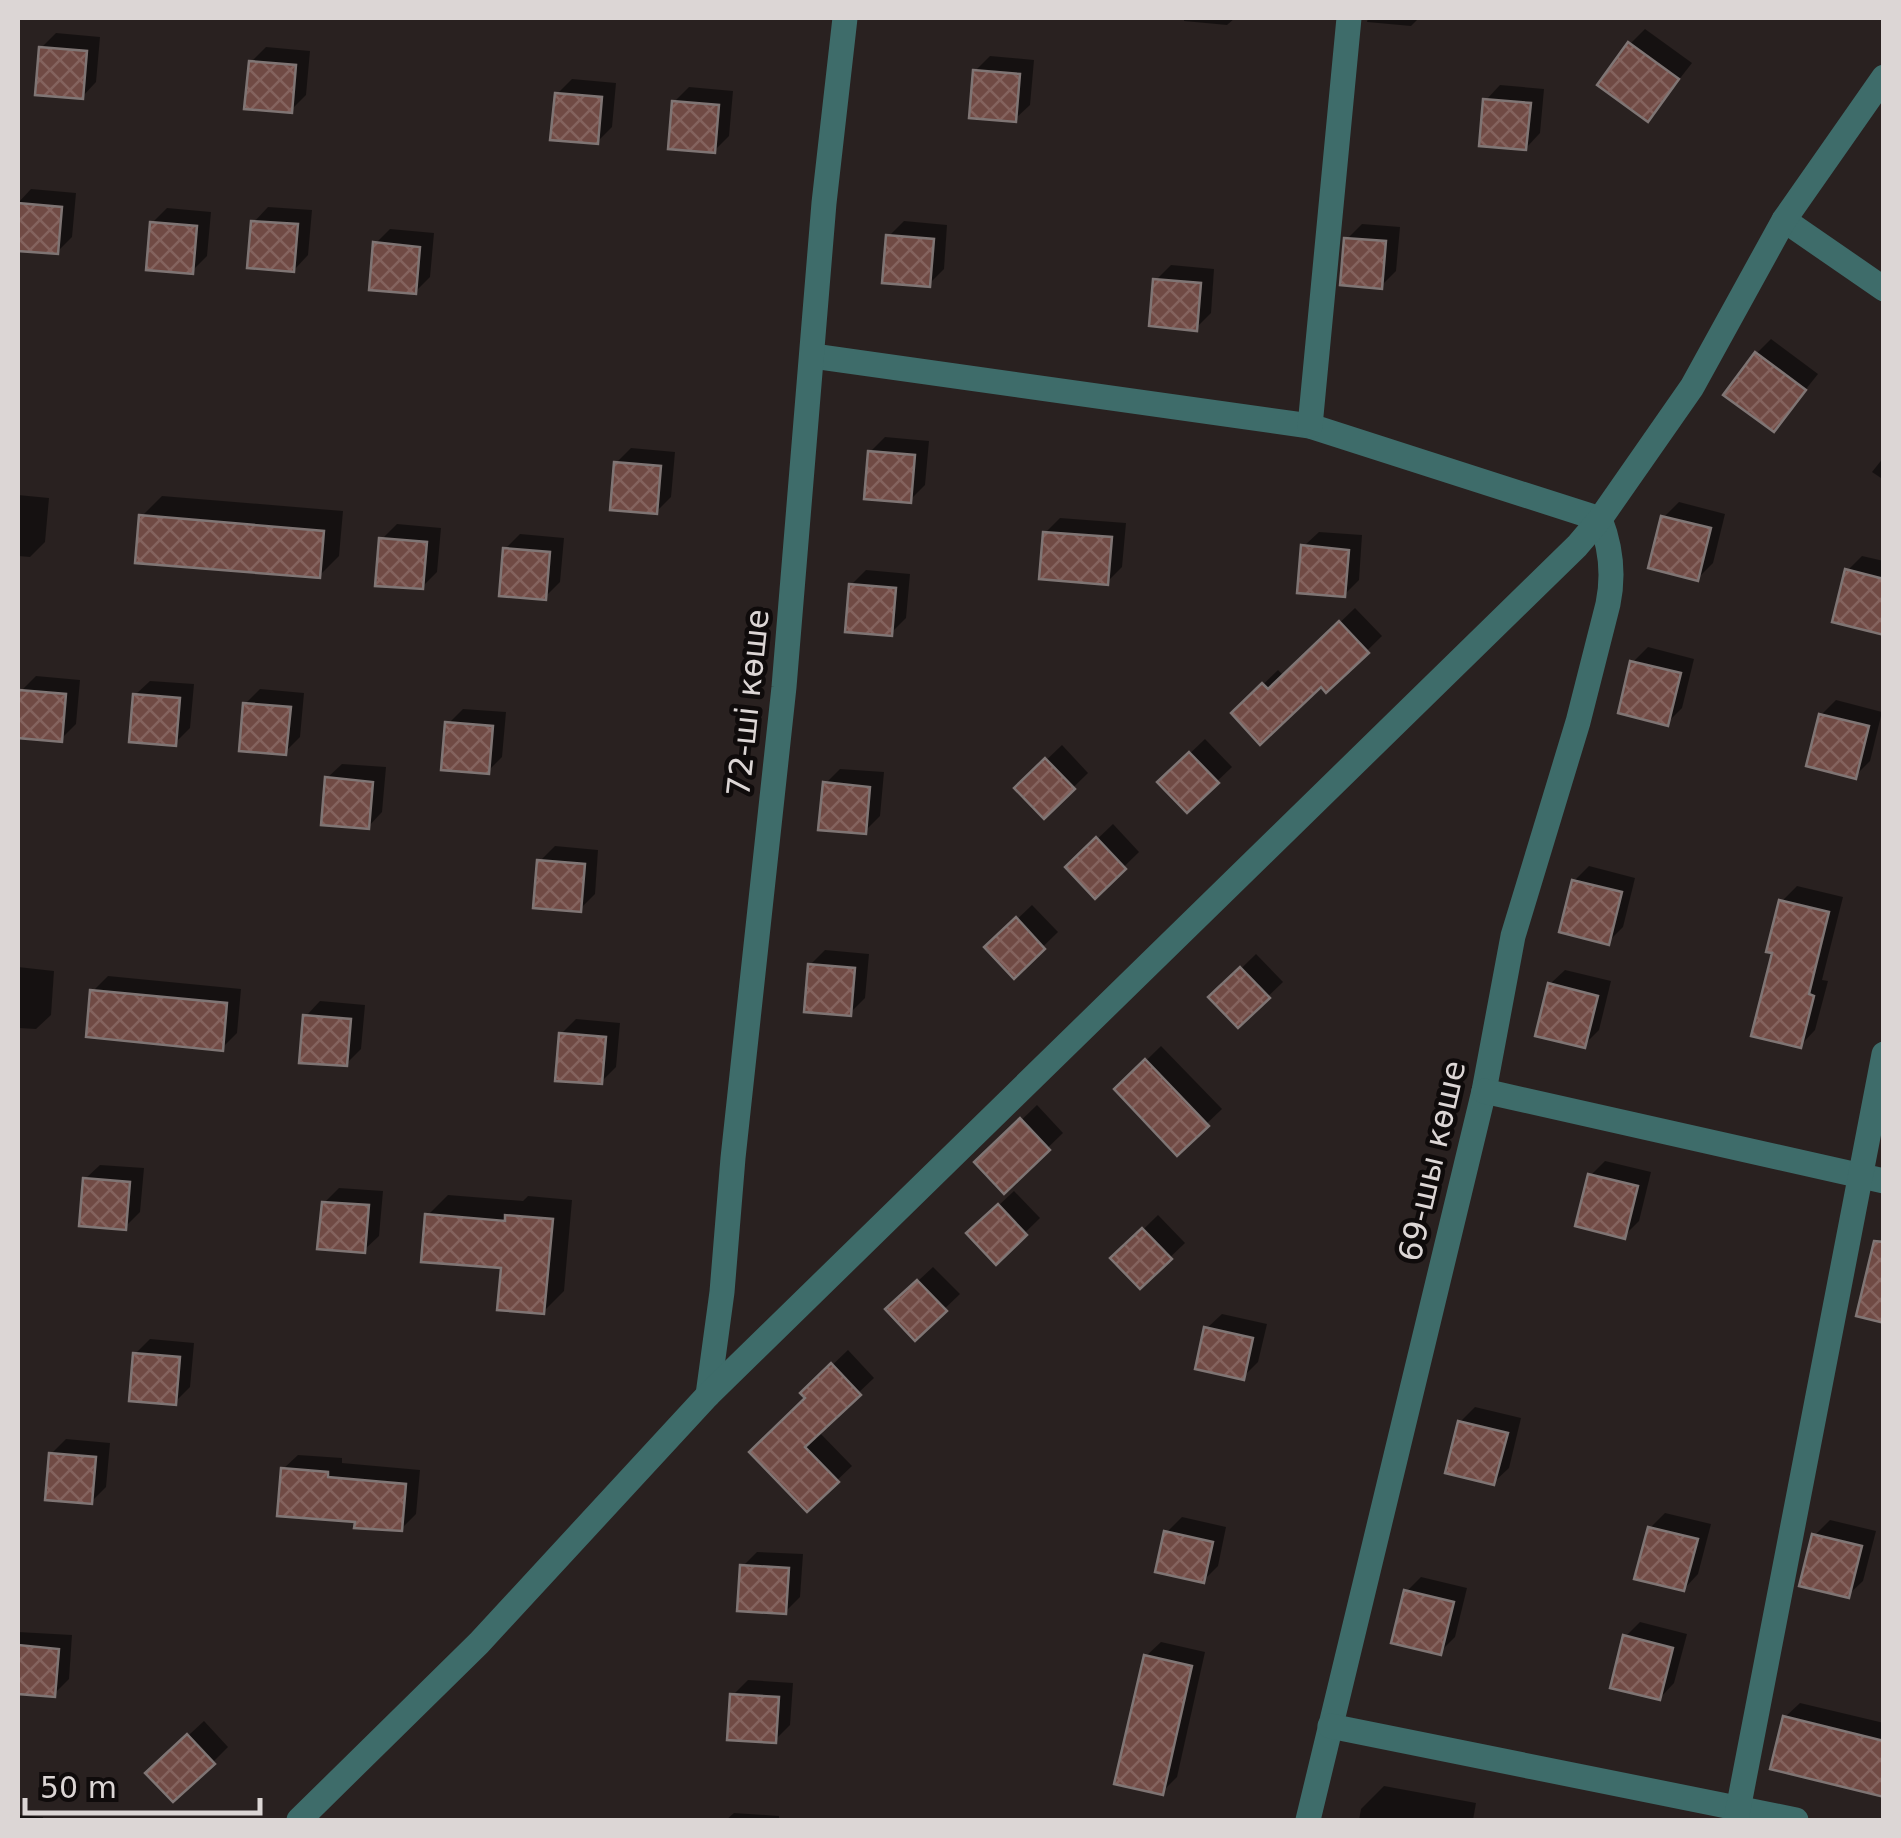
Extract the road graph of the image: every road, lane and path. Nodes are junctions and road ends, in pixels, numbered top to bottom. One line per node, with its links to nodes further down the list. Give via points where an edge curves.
1 (845, 18): 6 (street, 72-ші көше)
2 (1349, 18): 7 (street)
3 (1884, 77): 4 (street)
4 (1784, 220): 5 (street); 8 (street, via 1692,387)
5 (1884, 289)
6 (813, 356): 7 (street); 12 (street, 72-ші көше)
7 (1310, 426): 8 (street)
8 (1600, 519): 10 (street, 69-шы көше, via 1612,585 1512,936); 12 (street)
9 (1884, 1054): 11 (street)
10 (1484, 1091): 11 (street); 13 (street, 69-шы көше)
11 (1872, 1179): 14 (street)
12 (708, 1395): 15 (street, via 479,1643)
13 (1330, 1726): 14 (street); 16 (street, 69-шы көше)
14 (1737, 1815): 17 (street)
15 (299, 1820)
16 (1308, 1820)
17 (1796, 1820)

